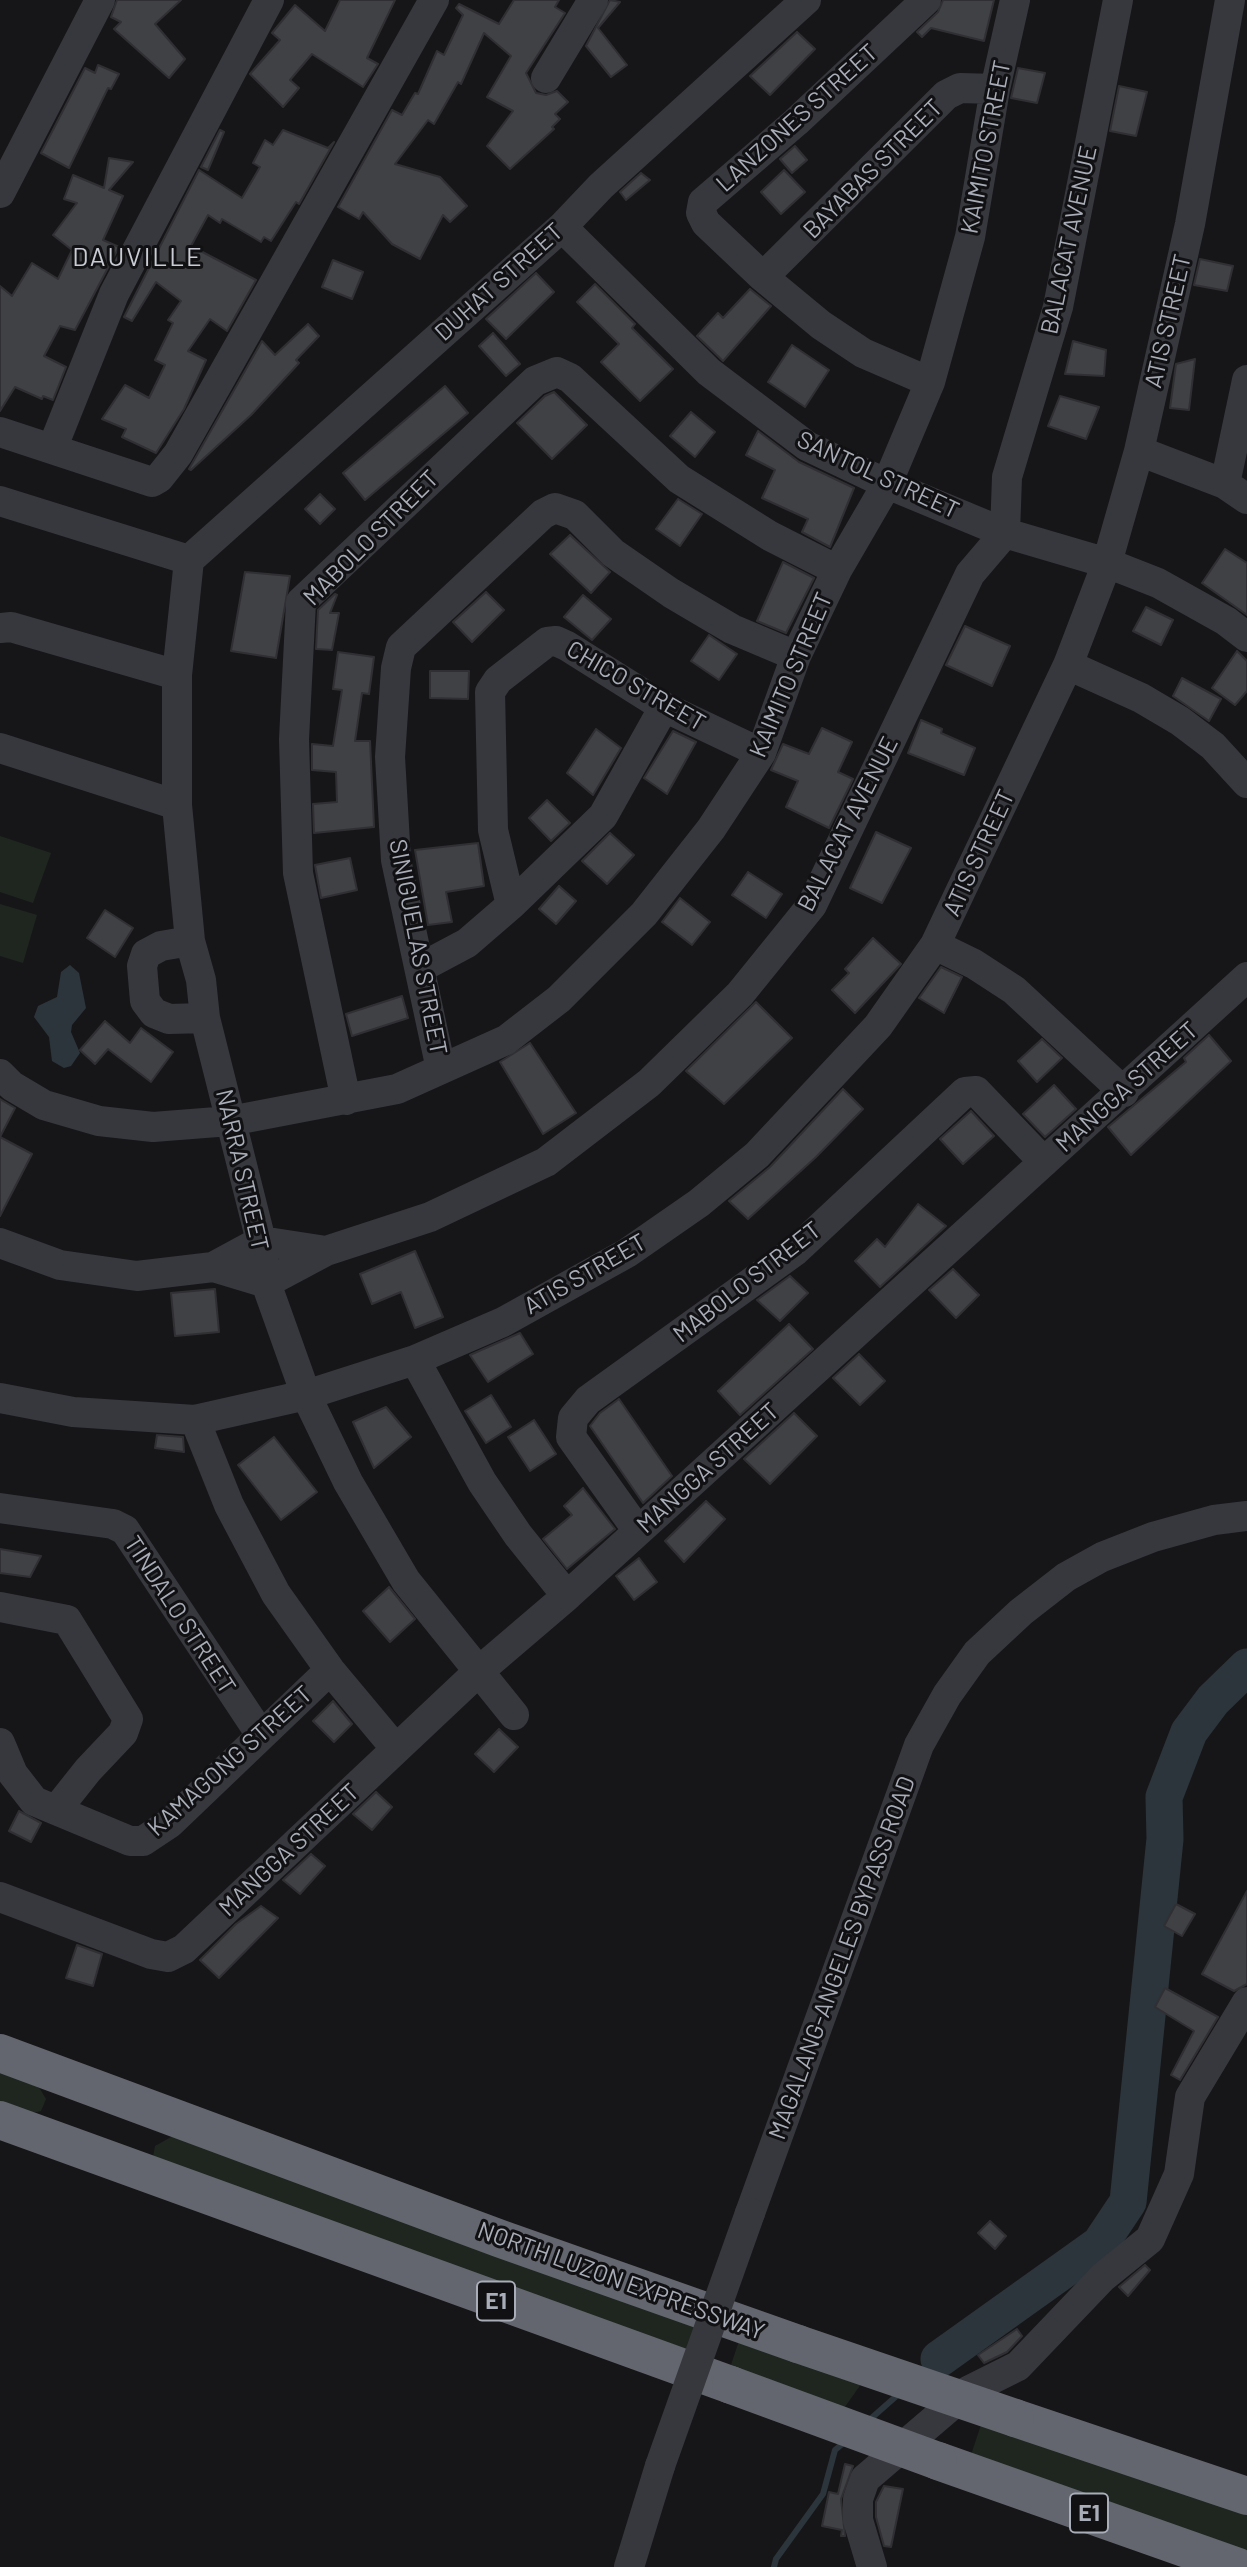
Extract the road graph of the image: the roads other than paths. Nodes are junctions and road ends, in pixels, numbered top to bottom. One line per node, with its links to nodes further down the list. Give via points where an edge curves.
1 (100, 0): 12 (street)
2 (269, 0): 18 (street, via 114,294)
3 (434, 0): 18 (street, via 169,467 152,482)
4 (593, 0): 10 (street)
5 (806, 0): 13 (street, DUHAT STREET)
6 (926, 0): 14 (street, LANZONES STREET, via 703,202 701,213 706,223)
7 (1015, 0): 11 (street, KAIMITO STREET)
8 (1118, 0): 20 (street, BALACAT AVENUE, via 1058,307)
9 (1230, 0): 19 (street, ATIS STREET, via 1190,224)
10 (546, 78)
11 (995, 89): 14 (street, BAYABAS STREET, via 960,88 947,96); 15 (street, KAIMITO STREET, via 970,237)
12 (0, 193)
13 (562, 227): 21 (street, SANTOL STREET, via 709,372 751,407 807,446); 26 (street, DUHAT STREET)
14 (762, 277): 15 (street, LANZONES STREET, via 863,353)
15 (930, 383): 21 (street, KAIMITO STREET)
16 (1246, 388): 22 (street)
17 (0, 432): 18 (street)
18 (51, 449)
19 (1139, 451): 22 (street); 27 (street, ATIS STREET)
20 (1007, 477): 24 (street, BALACAT AVENUE); 25 (street, BALACAT AVENUE)
21 (887, 484): 24 (street, SANTOL STREET); 28 (street, KAIMITO STREET)
22 (1236, 491)
23 (0, 501): 26 (street)
24 (971, 519): 25 (street, SANTOL STREET); 29 (street, BALACAT AVENUE)
25 (1005, 533): 27 (street, SANTOL STREET); 29 (street, BALACAT AVENUE)
26 (189, 561): 34 (street, NARRA STREET)
27 (1107, 563): 31 (street, SANTOL STREET, via 1158,583); 33 (street, ATIS STREET)
28 (837, 570): 32 (street, KAIMITO STREET); 49 (street, MABOLO STREET, via 770,536 680,479 570,378 557,372 535,382 301,603 294,740 298,873)
29 (970, 574): 54 (street, BALACAT AVENUE, via 812,905 740,994 649,1083 546,1162 430,1217)
30 (0, 628): 34 (street, via 11,627)
31 (1247, 637)
32 (796, 656): 37 (street, KAIMITO STREET); 43 (street, SINIGUELAS STREET, via 732,629 671,593 613,553 566,510 555,508 543,514 401,647 390,757 396,860)
33 (1068, 665): 38 (street, via 1180,721); 42 (street, ATIS STREET)
34 (177, 675): 39 (street, NARRA STREET)
35 (664, 707): 37 (street, CHICO STREET); 40 (street, via 603,816); 40 (street, CHICO STREET, via 556,641 547,642 498,680 490,692 493,830)
36 (0, 748): 39 (street)
37 (761, 753): 46 (street, KAIMITO STREET, via 711,830 644,914 559,999 506,1040)
38 (1247, 783)
39 (177, 805): 41 (street, NARRA STREET)
40 (512, 905): 43 (street, via 467,943)
41 (190, 940): 45 (street, NARRA STREET); 45 (street, via 146,954 142,966 145,1001 154,1013 169,1019)
42 (935, 945): 48 (street, via 1014,990); 57 (street, ATIS STREET, via 878,1026 757,1155 699,1203 627,1253 503,1322)
43 (420, 968): 46 (street, SINIGUELAS STREET)
44 (1247, 977): 48 (street, MANGGA STREET)
45 (205, 1018): 50 (street, NARRA STREET)
46 (441, 1069): 49 (street, KAIMITO STREET, via 397,1089)
47 (0, 1074): 50 (street, KAIMITO STREET, via 44,1105 99,1121 153,1127)
48 (1124, 1093): 51 (street, MANGGA STREET)
49 (346, 1100): 50 (street, KAIMITO STREET)
50 (230, 1121): 52 (street, NARRA STREET)
51 (1044, 1162): 63 (street, MANGGA STREET); 63 (street, MABOLO STREET, via 975,1091 965,1093 795,1251 588,1400 573,1418 571,1437)
52 (261, 1241): 54 (street, BALACAT AVENUE); 55 (street); 56 (street, NARRA STREET)
53 (0, 1243): 55 (street, via 60,1265 137,1276)
54 (326, 1251): 56 (street, BALACAT AVENUE)
55 (213, 1267): 56 (street)
56 (267, 1283): 58 (street, NARRA STREET)
57 (415, 1360): 58 (street, ATIS STREET); 64 (street, via 482,1482)
58 (306, 1395): 60 (street, ATIS STREET); 67 (street, NARRA STREET, via 348,1482 406,1581)
59 (0, 1398): 60 (street, ATIS STREET, via 73,1412)
60 (195, 1420): 66 (street, via 229,1506 276,1594)
61 (0, 1508): 69 (street, TINDALO STREET, via 113,1524 125,1530)
62 (1247, 1516): 80 (street, MAGALANG-ANGELES BYPASS ROAD, bridge, via 1153,1537 1066,1577 977,1653 947,1695 919,1745 660,2466)
63 (638, 1531): 64 (street, MANGGA STREET)
64 (567, 1596): 67 (street, MANGGA STREET)
65 (0, 1607): 72 (street, via 67,1620 128,1719 117,1740)
66 (330, 1670): 69 (street, KAMAGONG STREET); 71 (street)
67 (478, 1672): 68 (street, NARRA STREET); 71 (street, MANGGA STREET)
68 (514, 1714)
69 (261, 1735): 72 (street, KAMAGONG STREET, via 170,1823 143,1841 130,1840)
70 (0, 1743): 72 (street, KAMAGONG STREET, via 24,1790 34,1801)
71 (396, 1749): 73 (street, MANGGA STREET, via 184,1949 168,1957)
72 (57, 1809)
73 (0, 1898)
74 (1247, 2002): 81 (street, via 1190,2097 1180,2174 1150,2239 1103,2277 1018,2366 968,2391 865,2479 858,2499 858,2520)
75 (0, 2028): 77 (highway, via 60,2058)
76 (0, 2053): 77 (highway, NORTH LUZON EXPRESSWAY / E1)
77 (96, 2090): 79 (highway, NORTH LUZON EXPRESSWAY / E1, bridge, via 798,2344)
78 (0, 2120): 82 (highway, E1, bridge)
79 (1247, 2496)
80 (629, 2567)
81 (872, 2567)
82 (1238, 2567)

